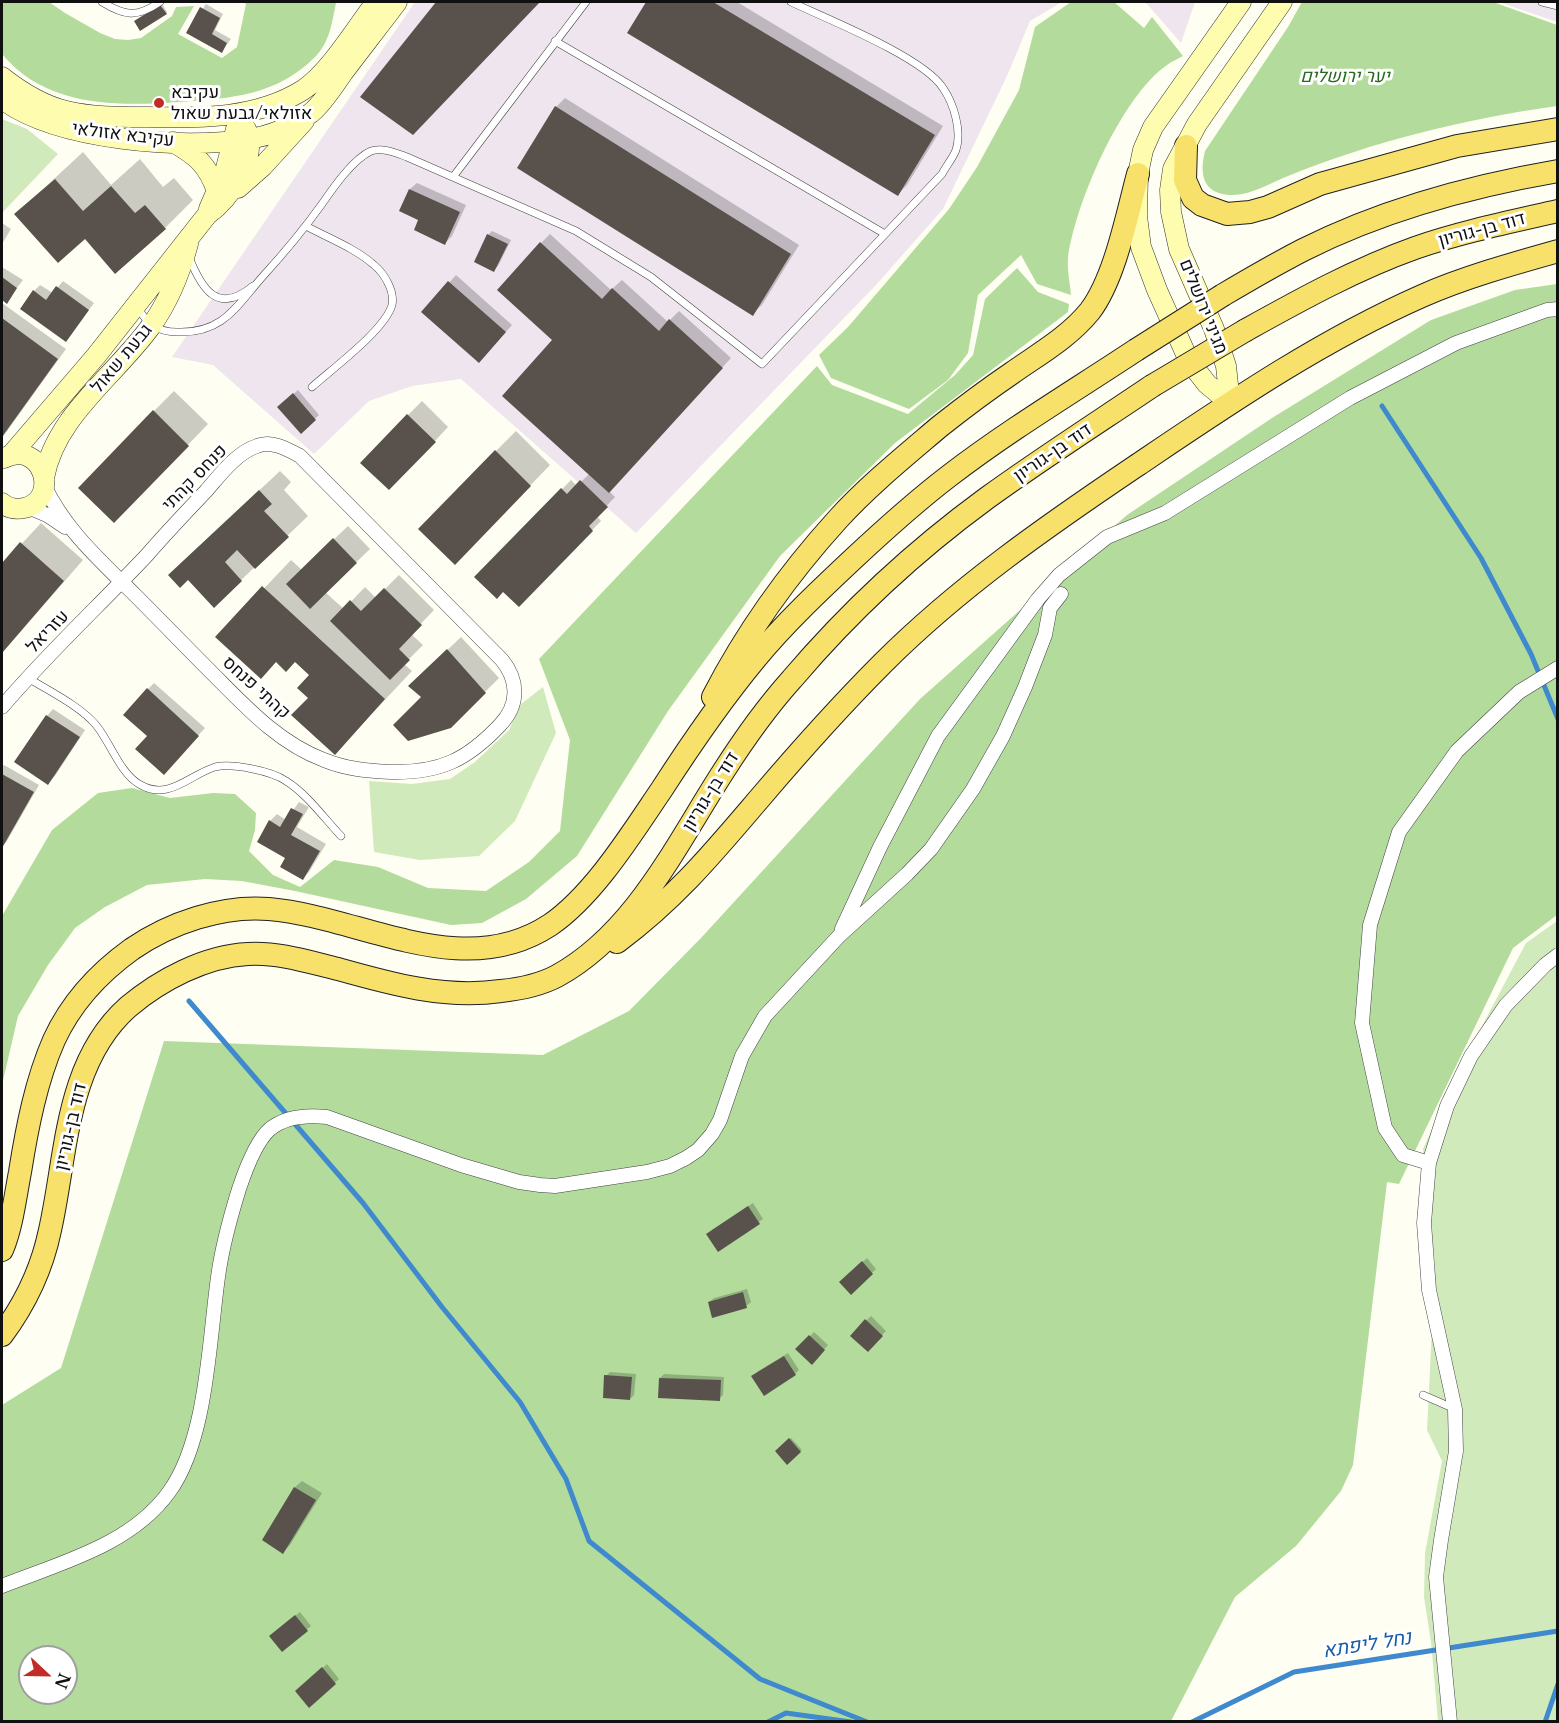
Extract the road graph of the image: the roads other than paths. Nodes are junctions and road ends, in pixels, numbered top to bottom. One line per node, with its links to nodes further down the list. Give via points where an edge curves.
1 (102, 2): 2 (lane, via 130,14 141,13)
2 (160, 2)
3 (376, 2): 15 (street, via 319,78 290,97)
4 (397, 2): 14 (street)
5 (586, 2): 11 (lane)
6 (791, 2): 26 (lane, via 897,53 925,71 943,87 953,110 958,129 956,149 942,174)
7 (1241, 2): 21 (street, מגיני ירושלים, via 1153,127)
8 (1282, 2): 19 (street, מגיני ירושלים, via 1197,124)
9 (1542, 2): 10 (lane)
10 (1557, 6)
11 (555, 41): 22 (lane); 26 (lane)
12 (2, 77): 15 (street, עקיבא אזולאי, via 39,101 90,116 179,118)
13 (2, 99): 18 (street, עקיבא אזולאי, via 25,113 67,129)
14 (311, 112): 17 (street, via 285,128); 23 (street, via 263,166)
15 (240, 114): 17 (street, גבעת שאול)
16 (1557, 129): 19 (main road, via 1457,146 1320,184 1268,207 1227,214 1193,198 1185,180)
17 (242, 140): 18 (street, עקיבא אזולאי); 23 (street, גבעת שאול, via 225,172)
18 (172, 142): 23 (street, via 202,162)
19 (1186, 146): 36 (street, מגיני ירושלים, via 1173,170 1170,212 1179,249 1226,366)
20 (1557, 171): 47 (main road, bridge, via 1437,199 1304,249 1136,350 974,458 885,529 820,590 758,656)
21 (1138, 174): 36 (street, מגיני ירושלים, via 1141,247 1157,290 1189,361); 47 (main road, via 1103,289 1090,310 1066,336 939,427 839,518 784,583 730,663)
22 (453, 177): 25 (lane, via 388,150 373,150 358,160); 26 (lane, via 585,237 651,277 762,364)
23 (223, 193): 27 (street, גבעת שאול)
24 (1557, 212): 51 (main road, דוד בן-גוריון, bridge, via 1414,248 1290,305 1152,386 977,506 892,576 795,674 757,721 630,914 582,962)
25 (306, 226): 29 (lane); 34 (lane, via 375,265 391,290 392,304 384,322)
26 (885, 234)
27 (189, 242): 29 (lane, via 201,284 212,295 230,299 242,295); 30 (street, גבעת שאול); 32 (street, גבעת שאול, via 176,281)
28 (1557, 251): 36 (main road, via 1424,295 1295,362)
29 (260, 280): 32 (lane, via 234,312 217,323 184,333)
30 (136, 303): 32 (lane); 33 (street, גבעת שאול)
31 (1557, 309): 49 (street, via 1456,343 1350,398 1165,513 1107,537 1059,575 938,736)
32 (151, 326): 35 (street, גבעת שאול)
33 (96, 356): 35 (street, via 102,372); 37 (street, גבעת שאול)
34 (312, 387)
35 (97, 389): 38 (street, גבעת שאול, via 56,440)
36 (1230, 403): 51 (main road, via 980,576 852,695 671,898 617,942)
37 (6, 458): 38 (street, via 22,455 33,459)
38 (44, 481): 39 (street, via 39,498); 40 (street, via 55,507)
39 (11, 509): 40 (street, via 47,515)
40 (72, 531): 42 (street)
41 (384, 541): 42 (street, פנחס קהתי, via 300,456 285,448 259,444 230,465); 42 (street, קהתי פנחס, via 512,672 515,692 506,719 482,744 457,761 427,770 366,771 324,760 297,746 257,718)
42 (121, 581): 45 (street, עזריאל)
43 (1061, 594): 49 (street, via 1050,608 1045,635 1003,736 973,789 931,849)
44 (1557, 668): 52 (street, via 1519,692 1457,751 1399,832 1370,925 1362,1023 1385,1128 1403,1155)
45 (28, 678): 46 (street, עזריאל); 48 (lane, via 95,724 120,765 138,784 169,790 216,767 259,770 285,780)
46 (2, 707)
47 (675, 768): 53 (main road, via 618,854 579,900 550,925 518,941 486,948 428,946 266,908 226,911 187,921 148,938 114,962 79,999 55,1039 37,1091)
48 (341, 836)
49 (839, 936): 57 (street, via 756,1029 712,1134 698,1150 670,1166 540,1185 461,1165 327,1117 293,1118 271,1128 253,1153 232,1212 218,1275 197,1426 181,1475 150,1514 131,1530)
50 (1557, 955): 52 (street, via 1506,1005 1471,1056 1447,1107)
51 (551, 980): 54 (main road, דוד בן-גוריון, via 485,994 439,993 282,956 249,954 218,958 158,986 129,1006 108,1028 90,1058 67,1133 50,1233 25,1300)
52 (1429, 1163): 56 (street, via 1424,1223 1429,1290)
53 (2, 1250)
54 (2, 1335)
55 (1424, 1395): 56 (lane)
56 (1455, 1409): 58 (street, via 1456,1451 1436,1578)
57 (2, 1586)
58 (1450, 1722)

